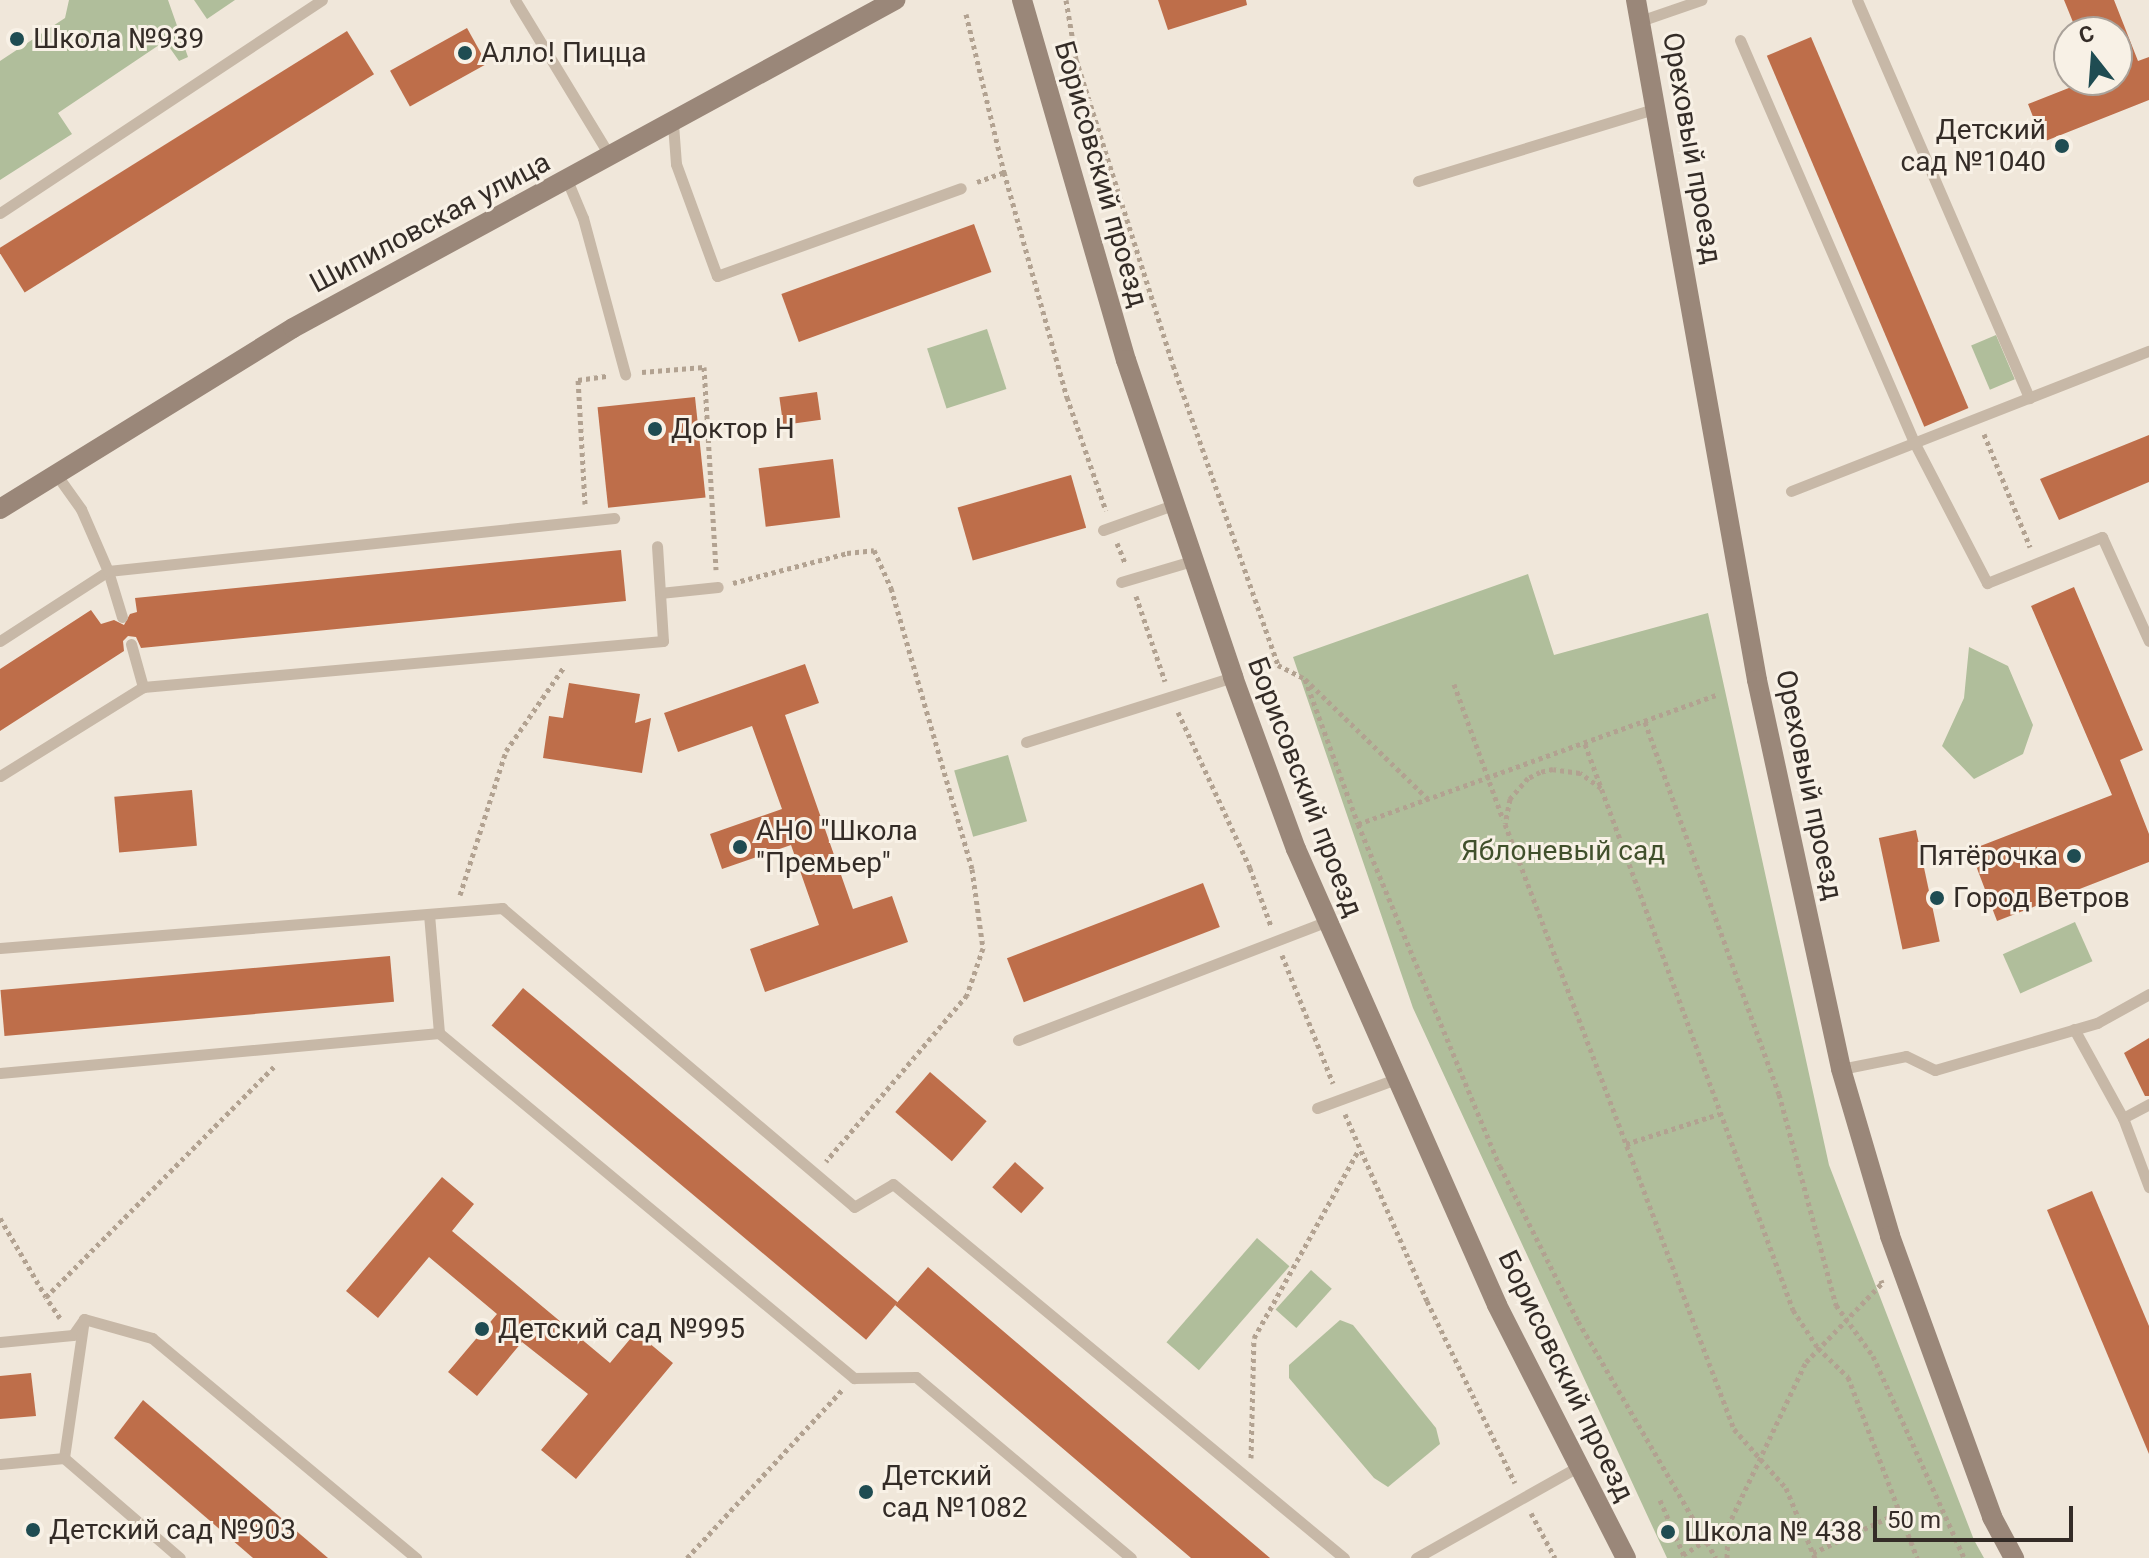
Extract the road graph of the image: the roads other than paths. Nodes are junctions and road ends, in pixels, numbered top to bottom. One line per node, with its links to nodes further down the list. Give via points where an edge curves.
1 (322, 0): 15 (lane)
2 (515, 0): 11 (lane)
3 (895, 0): 10 (street, Шипиловская улица)
4 (1022, 0): 22 (street, Борисовский проезд)
5 (1701, 0): 7 (lane)
6 (1857, 0): 18 (lane)
7 (1638, 10): 9 (street, Ореховый проезд)
8 (1740, 40): 19 (lane)
9 (1657, 108): 13 (lane); 47 (street, Ореховый проезд, via 1757,680)
10 (673, 124): 11 (street, Шипиловская улица); 14 (lane, via 676,164 717,276)
11 (610, 156): 12 (street, Шипиловская улица)
12 (567, 180): 17 (lane, via 583,218); 20 (street, Шипиловская улица, via 293,328)
13 (1418, 181)
14 (961, 188)
15 (0, 213)
16 (2149, 351): 18 (lane)
17 (625, 374)
18 (2029, 398): 19 (lane)
19 (1914, 442): 21 (lane); 34 (lane, via 1987,583 2102,537)
20 (56, 474): 23 (street, Шипиловская улица); 28 (lane, via 81,509)
21 (1791, 491)
22 (1173, 505): 25 (lane); 27 (street, Борисовский проезд)
23 (0, 509)
24 (614, 518): 28 (lane)
25 (1107, 528)
26 (657, 546): 31 (lane)
27 (1192, 561): 29 (lane); 36 (street, Борисовский проезд)
28 (108, 571): 32 (lane); 33 (lane)
29 (1125, 581)
30 (718, 587): 31 (lane)
31 (660, 593): 37 (lane, via 663,641)
32 (122, 617)
33 (0, 641)
34 (2149, 641)
35 (131, 644): 37 (lane)
36 (1233, 677): 38 (lane); 41 (street, Борисовский проезд)
37 (143, 687): 39 (lane)
38 (1026, 742)
39 (0, 776)
40 (429, 914): 42 (lane); 45 (lane); 62 (lane, via 502,908 854,1207 893,1184)
41 (1326, 922): 46 (lane); 49 (street, Борисовский проезд)
42 (0, 948)
43 (2149, 994): 44 (lane, via 2097,1023)
44 (2074, 1029): 47 (lane, via 1935,1070 1906,1056); 52 (lane)
45 (439, 1033): 48 (lane); 61 (lane, via 854,1378 916,1377)
46 (1018, 1040)
47 (1841, 1069): 65 (street, Ореховый проезд, via 1896,1251 1992,1517)
48 (0, 1073)
49 (1396, 1079): 51 (lane); 58 (street, Борисовский проезд, via 1497,1305)
50 (2149, 1104): 52 (lane)
51 (1317, 1108)
52 (2123, 1118): 53 (lane)
53 (2149, 1187)
54 (84, 1319): 55 (lane, via 73,1335); 56 (lane); 60 (lane, via 152,1338)
55 (0, 1342)
56 (64, 1458): 57 (lane); 59 (lane)
57 (0, 1464)
58 (1579, 1466): 63 (lane); 64 (street, Борисовский проезд)
59 (180, 1558)
60 (416, 1558)
61 (1131, 1558)
62 (1344, 1558)
63 (1416, 1558)
64 (1626, 1558)
65 (2014, 1558)

